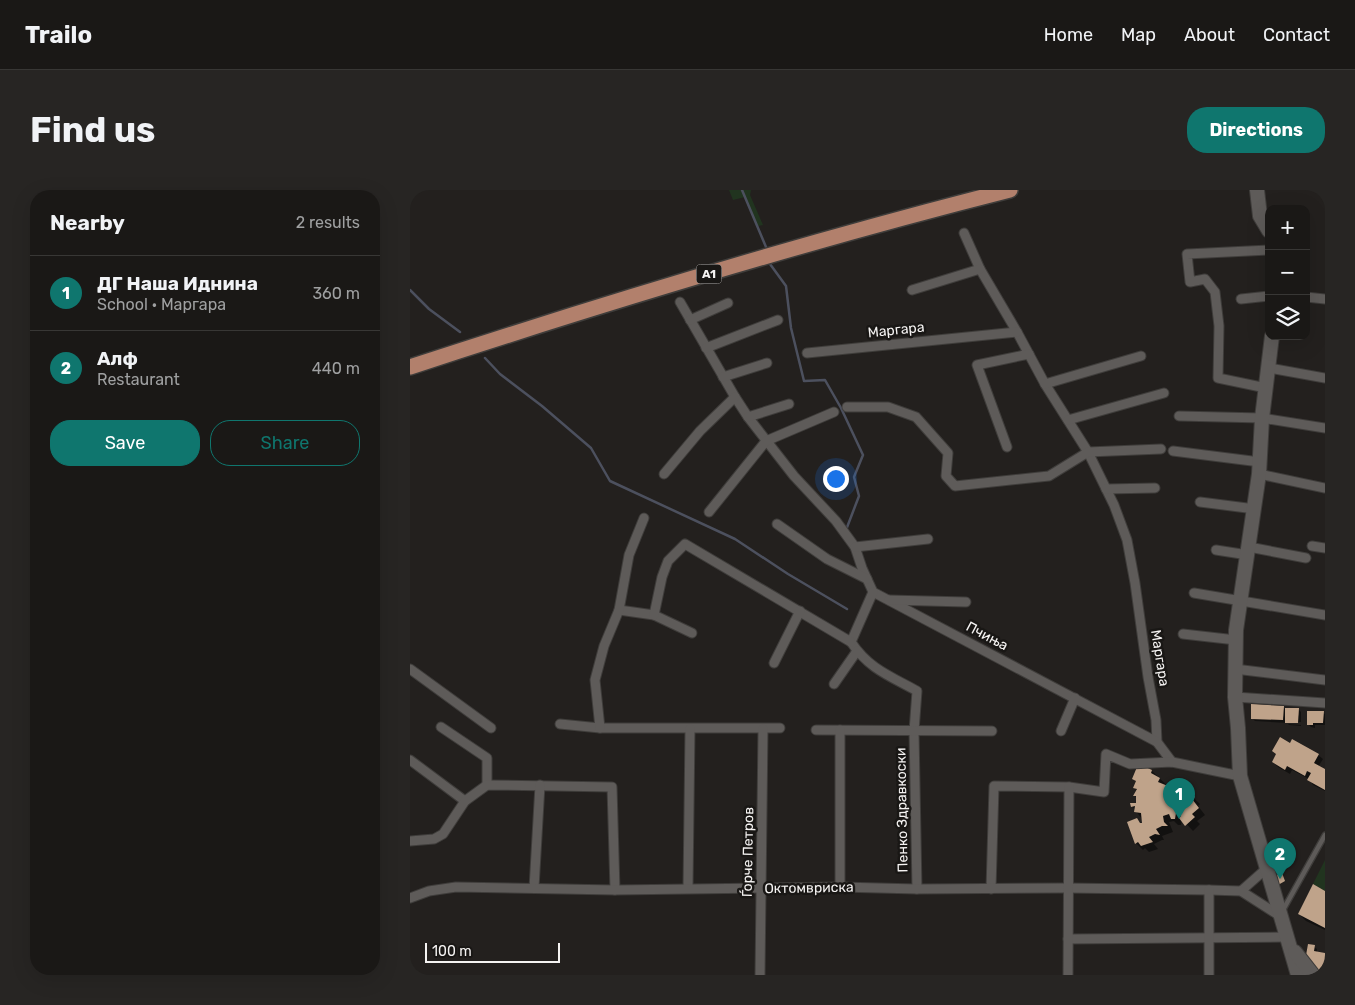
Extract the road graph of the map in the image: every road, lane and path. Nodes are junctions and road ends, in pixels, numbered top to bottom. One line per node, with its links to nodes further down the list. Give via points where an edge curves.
1 (1010, 190): 23 (main road, A1, via 890,220)
2 (1258, 190): 3 (street, via 1260,216)
3 (1265, 224)
4 (964, 233): 6 (street, Маргара)
5 (1265, 250): 28 (street, via 1187,254 1190,282 1205,279 1215,292 1219,326 1218,378)
6 (980, 269): 7 (street); 16 (street, Маргара)
7 (912, 290)
8 (1265, 296): 10 (street)
9 (1310, 297): 11 (street)
10 (1241, 299)
11 (1325, 299)
12 (680, 302): 14 (street)
13 (728, 303): 14 (street)
14 (690, 320): 18 (street)
15 (778, 320): 18 (street)
16 (1017, 332): 19 (street, Маргара); 20 (street, Маргара)
17 (1272, 340): 24 (street)
18 (706, 348): 25 (street)
19 (807, 353)
20 (1029, 354): 27 (street, Маргара); 40 (street, via 977,365)
21 (1141, 356): 27 (street)
22 (767, 363): 25 (street)
23 (410, 367)
24 (1269, 368): 26 (street); 28 (street)
25 (723, 377): 30 (street)
26 (1325, 378)
27 (1045, 384): 37 (street, Маргара)
28 (1266, 388): 36 (street)
29 (1164, 394): 37 (street)
30 (735, 397): 35 (street); 45 (street, via 700,431)
31 (789, 404): 35 (street)
32 (848, 407): 43 (street, via 888,407 916,416 948,453 946,476 954,486 1049,476)
33 (834, 412): 39 (street)
34 (1178, 416): 36 (street)
35 (748, 418): 39 (street)
36 (1262, 418): 38 (street); 44 (street)
37 (1068, 420): 43 (street, Маргара)
38 (1325, 428)
39 (766, 441): 51 (street); 56 (street)
40 (1007, 447)
41 (1161, 449): 43 (street)
42 (1173, 451): 44 (street)
43 (1088, 452): 48 (street, Маргара)
44 (1259, 468): 47 (street); 50 (street)
45 (664, 474)
46 (1155, 488): 48 (street)
47 (1325, 488)
48 (1106, 489): 96 (street, Маргара, via 1127,540)
49 (1200, 502): 50 (street)
50 (1254, 509): 59 (street)
51 (709, 512)
52 (644, 518): 67 (street, via 629,555)
53 (777, 524): 61 (street, via 827,559)
54 (928, 539): 56 (street)
55 (1312, 546): 57 (street)
56 (855, 547): 61 (street)
57 (1325, 548)
58 (1216, 550): 59 (street)
59 (1249, 551): 60 (street); 65 (street)
60 (1306, 558)
61 (867, 579): 62 (street)
62 (873, 592): 64 (street, Пчиња); 74 (street)
63 (1194, 593): 65 (street)
64 (887, 600): 66 (street, Пчиња); 82 (street, Пчиња)
65 (1239, 600): 70 (street); 73 (street)
66 (966, 602)
67 (618, 610): 69 (street); 87 (street, via 595,680)
68 (800, 611): 69 (street, via 684,544 668,560); 74 (street); 76 (street)
69 (654, 615): 71 (street)
70 (1325, 615)
71 (692, 632)
72 (1183, 634): 73 (street)
73 (1236, 640): 77 (street)
74 (851, 642): 75 (street)
75 (857, 652): 80 (street); 93 (street, via 872,666 917,691)
76 (774, 663)
77 (1235, 669): 79 (street); 81 (street)
78 (411, 673): 86 (street)
79 (1325, 680)
80 (834, 684)
81 (1235, 697): 83 (street); 99 (street)
82 (1075, 698): 95 (street); 96 (street, Пчиња)
83 (1325, 703)
84 (560, 724): 87 (street)
85 (441, 727): 100 (street, via 487,758)
86 (491, 728)
87 (600, 728): 89 (street)
88 (780, 728): 90 (street)
89 (690, 729): 90 (street); 109 (street)
90 (763, 729): 111 (street, Ѓорче Петров)
91 (816, 730): 92 (street, Пенко Здравкоски)
92 (840, 730): 93 (street, Пенко Здравкоски); 107 (street)
93 (914, 731): 94 (street, Пенко Здравкоски); 112 (street, Пенко Здравкоски)
94 (992, 731)
95 (1061, 731)
96 (1157, 742): 98 (street)
97 (410, 760): 103 (street)
98 (1172, 762): 99 (street); 102 (street, via 1130,764 1106,754 1104,792)
99 (1240, 776): 106 (street)
100 (487, 785): 101 (street); 103 (street)
101 (540, 785): 108 (street); 114 (street, via 612,787)
102 (1069, 787): 110 (street); 113 (street, via 994,786)
103 (465, 800): 105 (street, via 443,834 434,839)
104 (1325, 835): 118 (lane)
105 (410, 841)
106 (1266, 868): 116 (street); 118 (street)
107 (840, 886): 111 (street, Октомвриска); 112 (street, Октомвриска)
108 (534, 888): 114 (street, Октомвриска); 117 (street, Октомвриска, via 456,887)
109 (688, 888): 111 (street, Октомвриска); 114 (street, Октомвриска)
110 (1067, 888): 113 (street, Октомвриска); 115 (street, Октомвриска); 119 (street)
111 (762, 889): 122 (street, Ѓорче Петров)
112 (917, 889): 113 (street, Октомвриска)
113 (991, 889)
114 (615, 890)
115 (1209, 890): 116 (street, Октомвриска); 120 (street)
116 (1241, 891): 118 (street)
117 (410, 898)
118 (1280, 916): 121 (street)
119 (1068, 938): 120 (street); 123 (street)
120 (1208, 938): 121 (street); 124 (street)
121 (1289, 941): 125 (street); 126 (street)
122 (760, 975)
123 (1068, 975)
124 (1209, 975)
125 (1298, 975)
126 (1313, 975)

